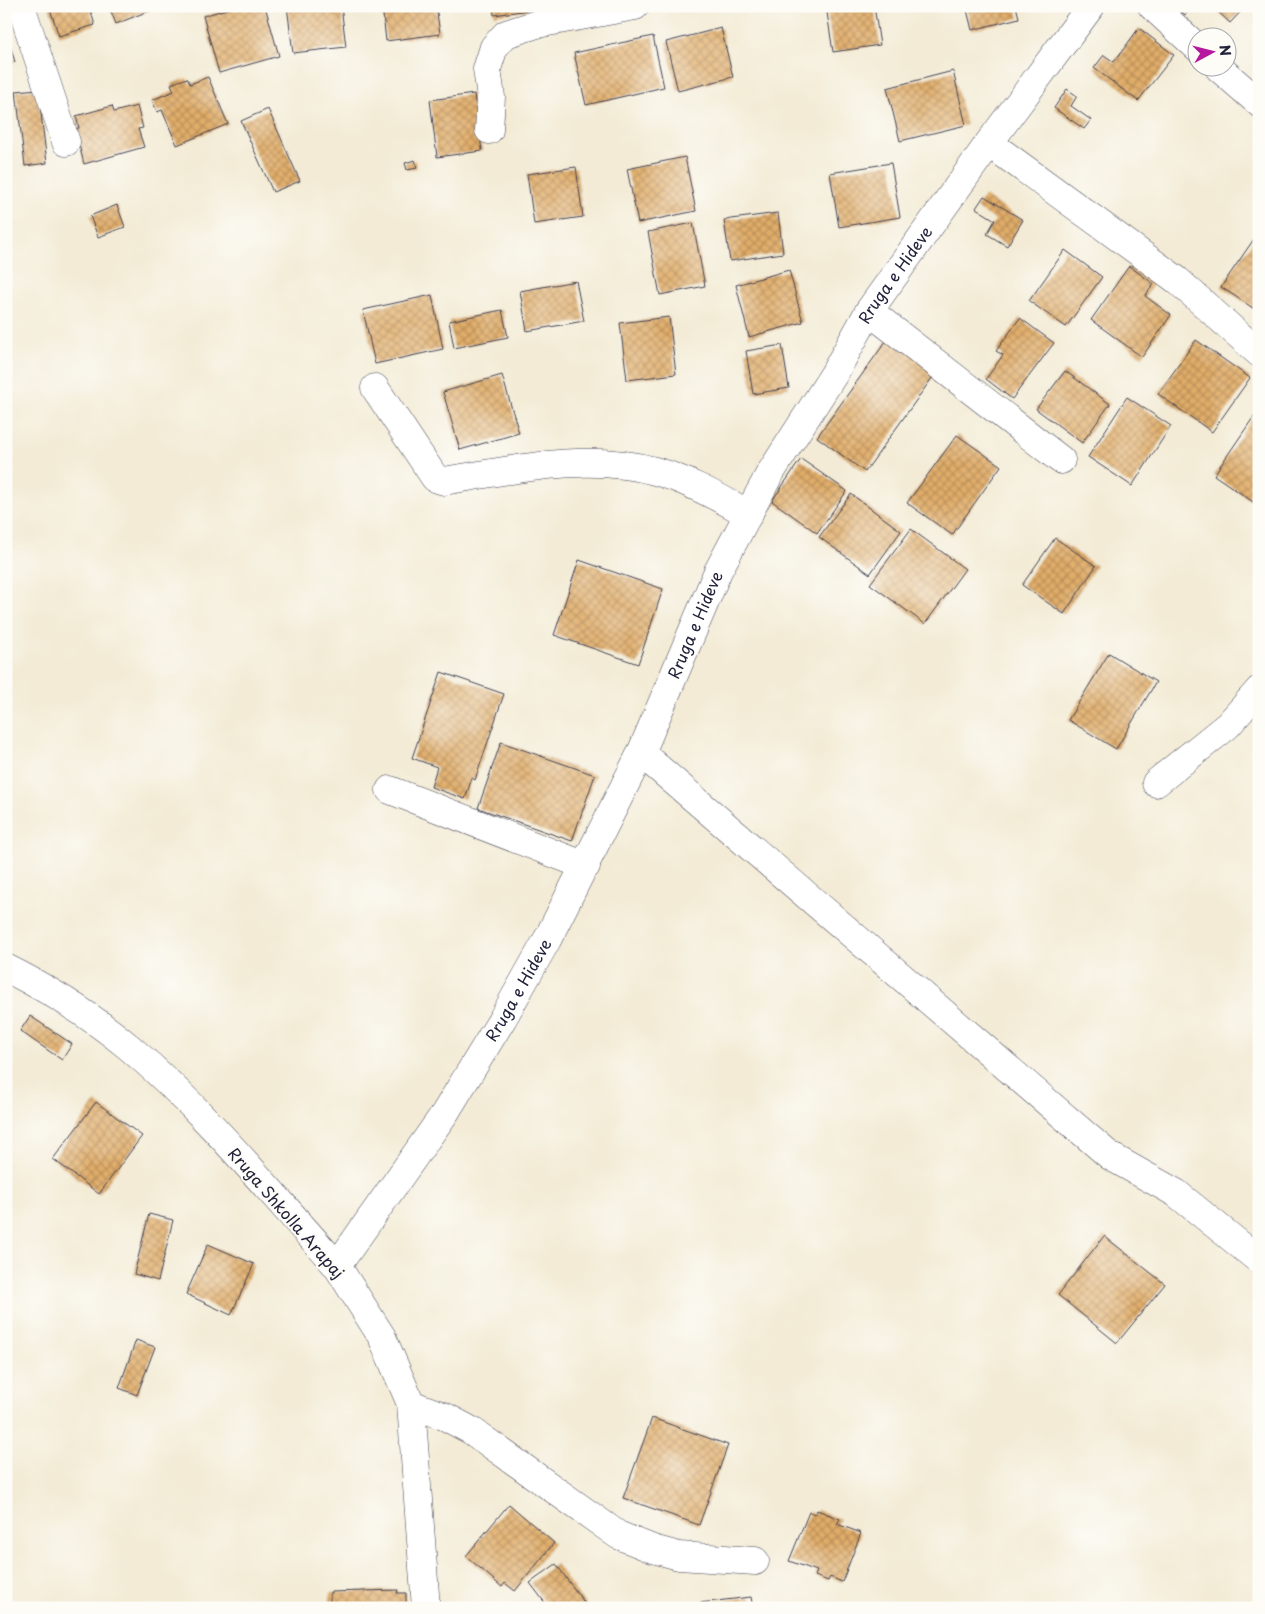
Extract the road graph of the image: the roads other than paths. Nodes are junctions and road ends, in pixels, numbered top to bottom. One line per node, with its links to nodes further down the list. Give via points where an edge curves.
1 (21, 6): 9 (street)
2 (635, 6): 8 (street, via 537,24 506,34 494,47 487,69)
3 (1091, 6): 10 (street, Rruga e Hideve)
4 (1152, 6): 5 (street)
5 (1188, 39)
6 (1231, 78): 7 (street)
7 (1259, 103)
8 (490, 130)
9 (66, 142)
10 (989, 143): 11 (street, Rruga e Hideve); 12 (street, via 1177,280)
11 (869, 311): 14 (street); 15 (street, Rruga e Hideve, via 834,374 769,475)
12 (1259, 353)
13 (375, 388): 15 (street, via 435,478 444,481 559,464 609,463 655,472 702,490)
14 (1060, 460)
15 (749, 514): 17 (street, Rruga e Hideve, via 718,571)
16 (1259, 690): 18 (street, via 1228,725)
17 (641, 754): 20 (street, Rruga e Hideve); 22 (street, via 1110,1156 1176,1193)
18 (1156, 783)
19 (390, 790): 20 (street)
20 (586, 866): 23 (street, Rruga e Hideve, via 503,1018 445,1113)
21 (6, 968): 23 (street, Rruga Shkolla Arapaj, via 45,988 130,1048 194,1108)
22 (1259, 1260)
23 (337, 1266): 24 (street, Rruga Shkolla Arapaj, via 382,1337)
24 (411, 1404): 25 (street, via 472,1431 618,1534 680,1556); 26 (street, Rruga Shkolla Arapaj)
25 (755, 1561)
26 (426, 1608)

